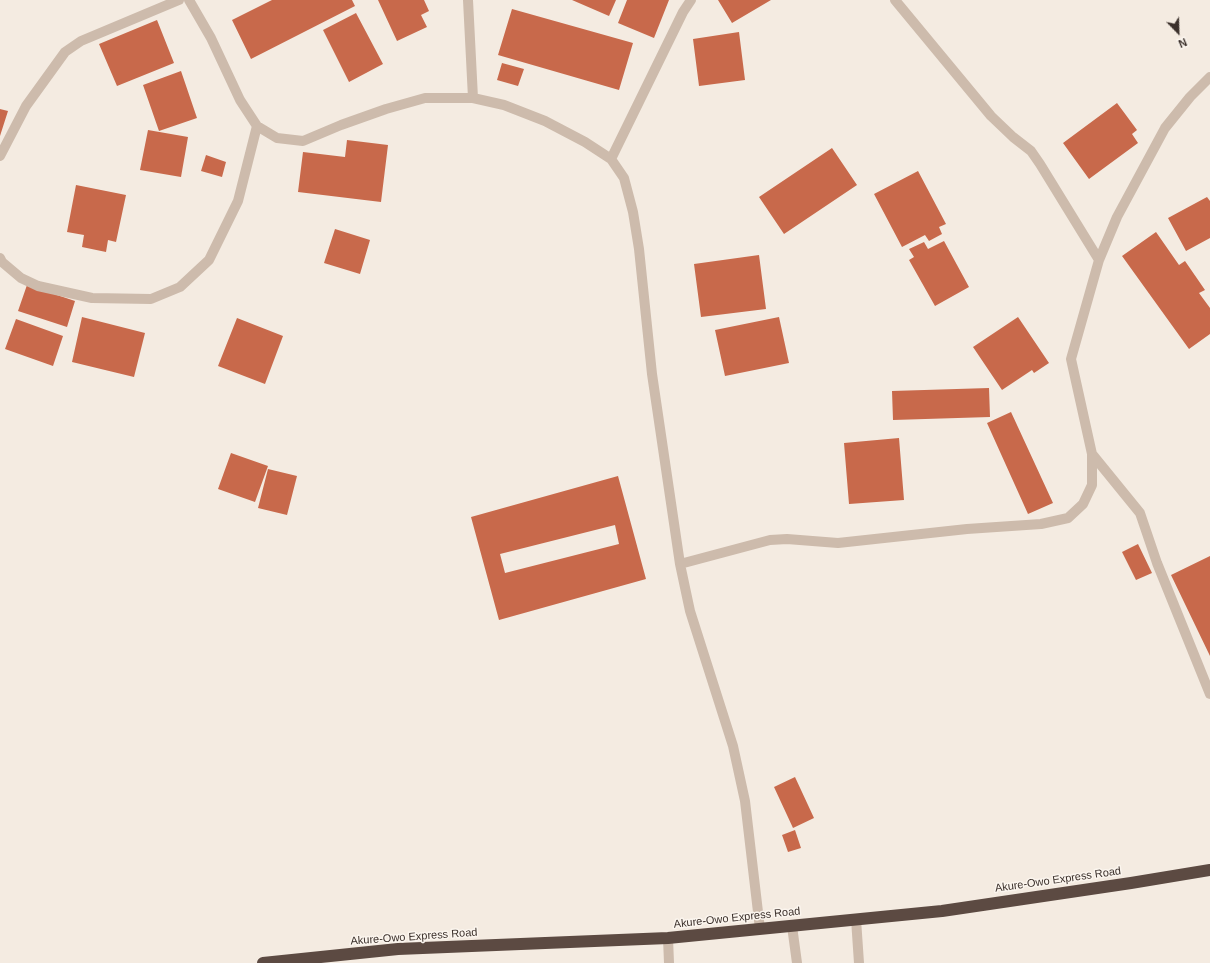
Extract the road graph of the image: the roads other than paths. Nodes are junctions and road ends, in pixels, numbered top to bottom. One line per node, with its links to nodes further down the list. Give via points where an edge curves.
1 (179, 0): 9 (street, via 81,41 65,52 26,106)
2 (189, 0): 8 (street, via 211,38 240,100)
3 (468, 0): 7 (street)
4 (691, 0): 10 (street)
5 (895, 0): 12 (street, via 991,116 1031,151)
6 (1210, 77): 12 (street, via 1164,128)
7 (473, 98): 8 (street, via 425,98 386,109 303,141 277,138); 10 (street, via 504,105 545,121)
8 (257, 126): 11 (street, via 238,201 209,260 180,287 151,299 92,298 38,286 20,278)
9 (0, 156)
10 (611, 159): 14 (street, via 624,178 639,249 652,374)
11 (0, 258)
12 (1099, 260): 13 (street, via 1071,359)
13 (1092, 454): 14 (street, via 1092,484 1084,504 1068,518 1041,524 838,542 770,540); 15 (street, via 1140,513 1157,563)
14 (680, 564): 19 (street, via 690,612 733,746 745,801)
15 (1210, 694)
16 (1210, 870): 17 (highway, Akure-Owo Express Road, via 942,911)
17 (856, 919): 18 (highway, Akure-Owo Express Road); 24 (street)
18 (792, 926): 19 (highway, Akure-Owo Express Road); 23 (street)
19 (760, 929): 20 (highway, Akure-Owo Express Road)
20 (668, 938): 21 (highway, Akure-Owo Express Road, via 398,949); 22 (street)
21 (264, 963)
22 (669, 963)
23 (797, 963)
24 (859, 963)

